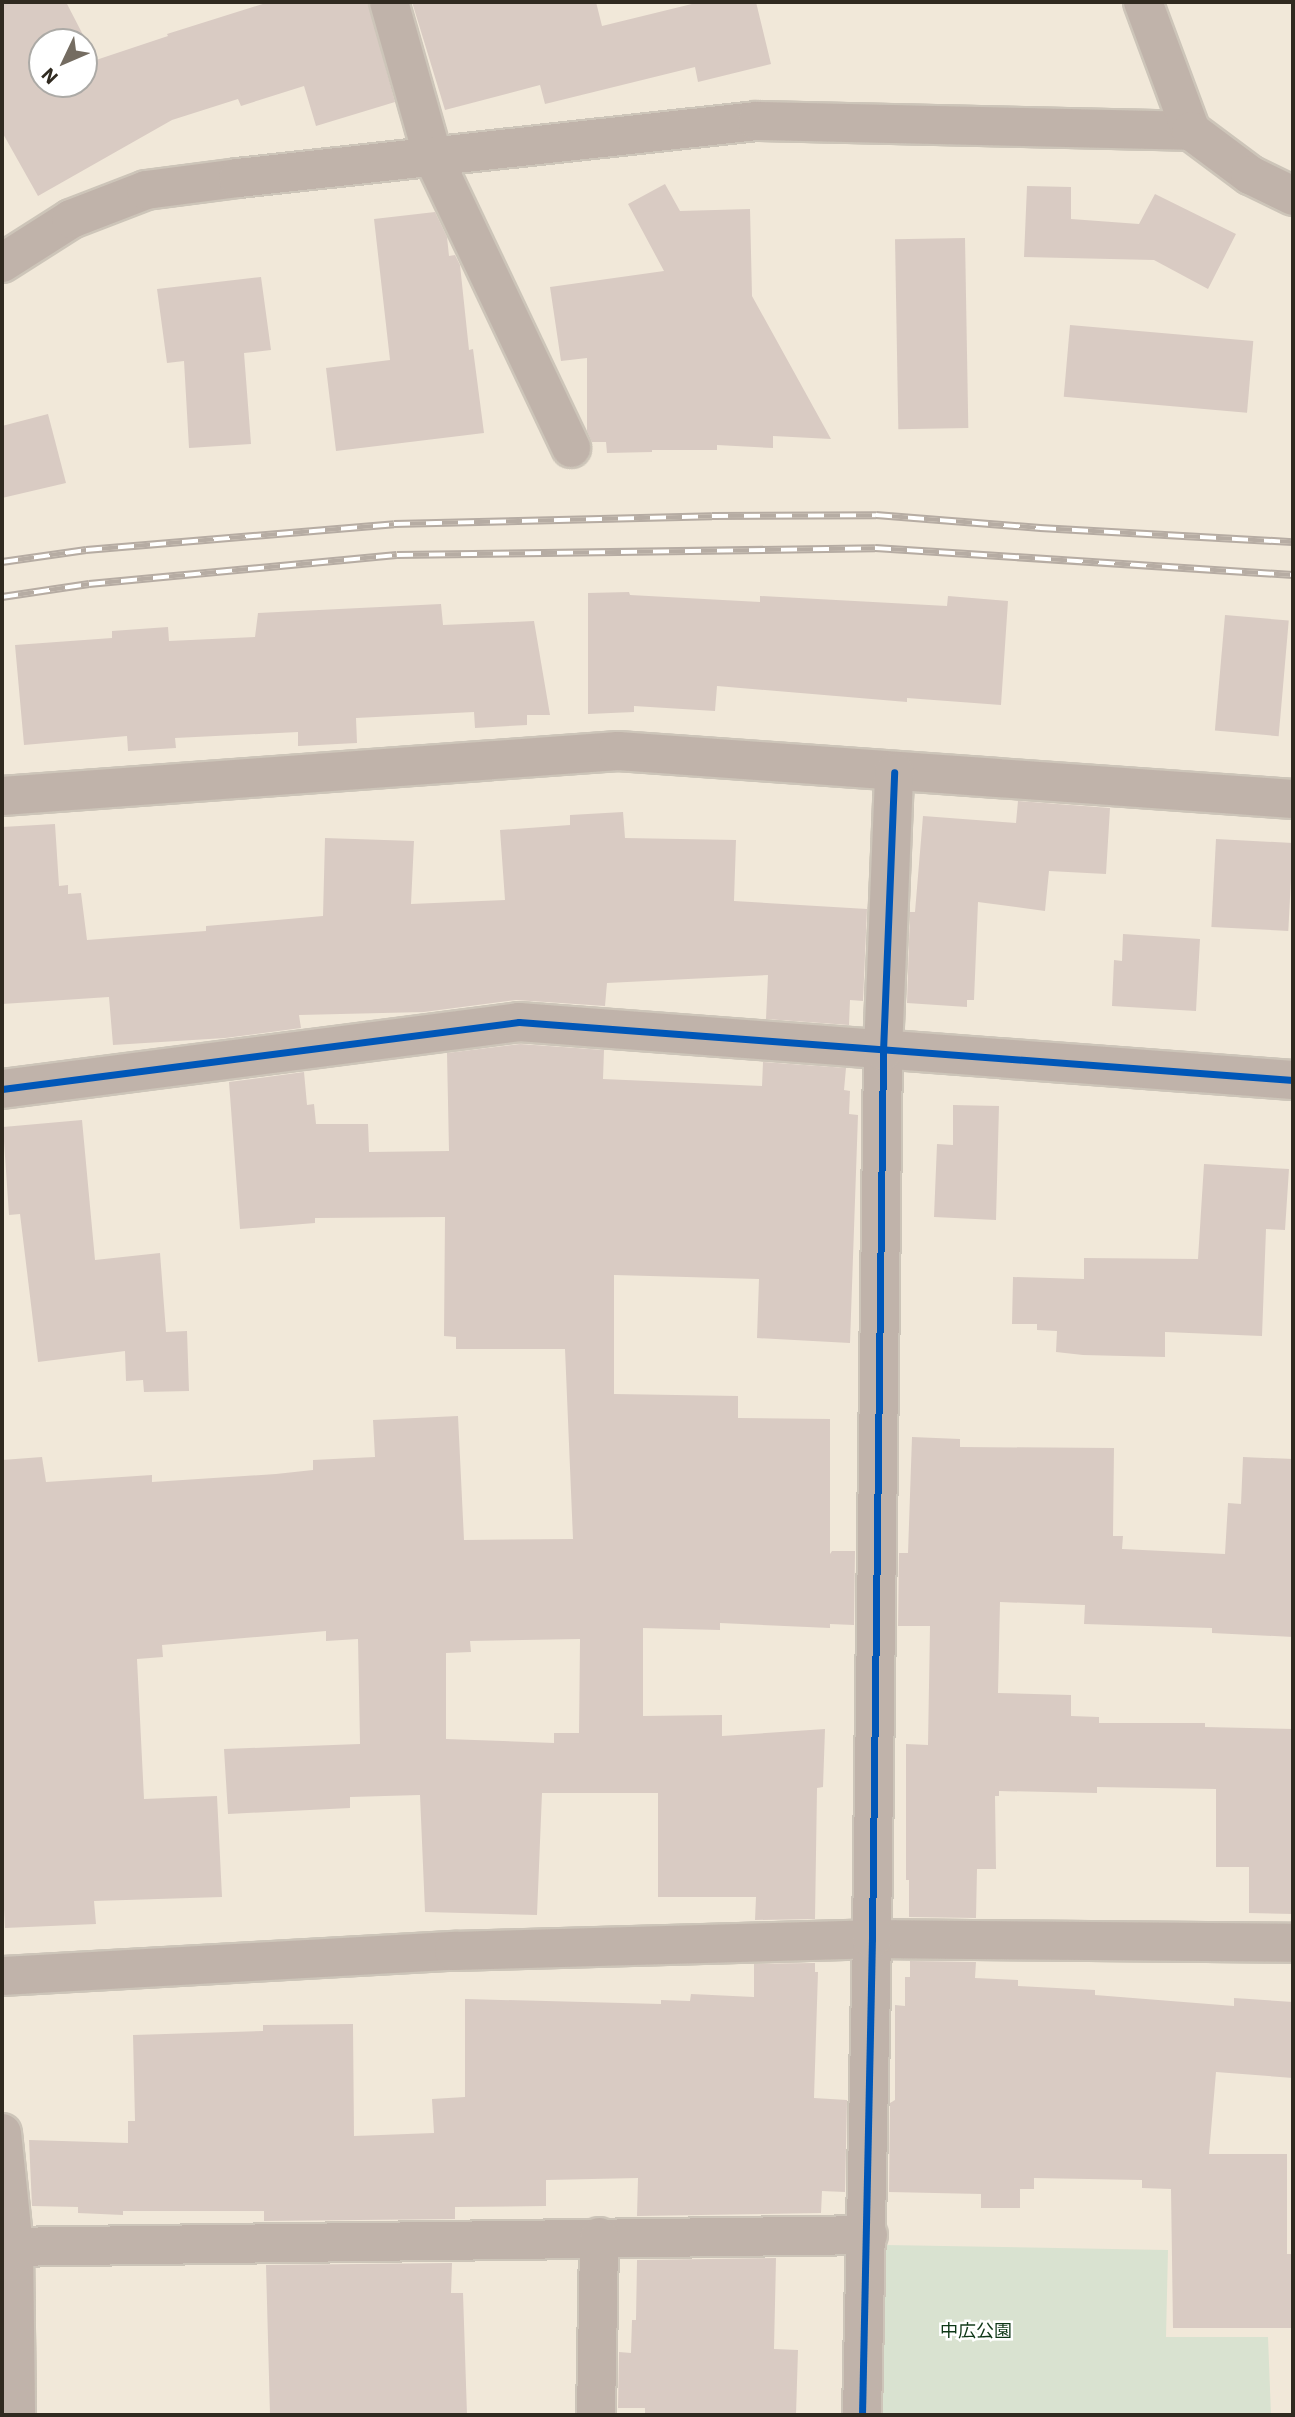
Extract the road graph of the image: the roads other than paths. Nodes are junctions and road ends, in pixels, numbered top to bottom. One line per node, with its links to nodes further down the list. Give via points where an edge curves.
1 (389, 2): 4 (street)
2 (1143, 2): 3 (street)
3 (1191, 131): 4 (street, via 758,121); 5 (street, via 1250,175)
4 (433, 157): 6 (street, via 146,190 71,219); 7 (street)
5 (1293, 196)
6 (2, 263)
7 (571, 448)
8 (894, 772): 9 (street, via 618,751); 10 (street); 11 (street)
9 (2, 796)
10 (1293, 799)
11 (883, 1051): 12 (street); 13 (street, via 519,1022); 14 (street)
12 (1293, 1080)
13 (2, 1089)
14 (872, 1939): 15 (street); 16 (street, via 454,1951); 18 (street)
15 (1293, 1942)
16 (2, 1976)
17 (2, 2133): 20 (street)
18 (867, 2235): 19 (street); 23 (street)
19 (598, 2237): 20 (street); 22 (street)
20 (8, 2247): 21 (street)
21 (16, 2415)
22 (596, 2415)
23 (862, 2415)

